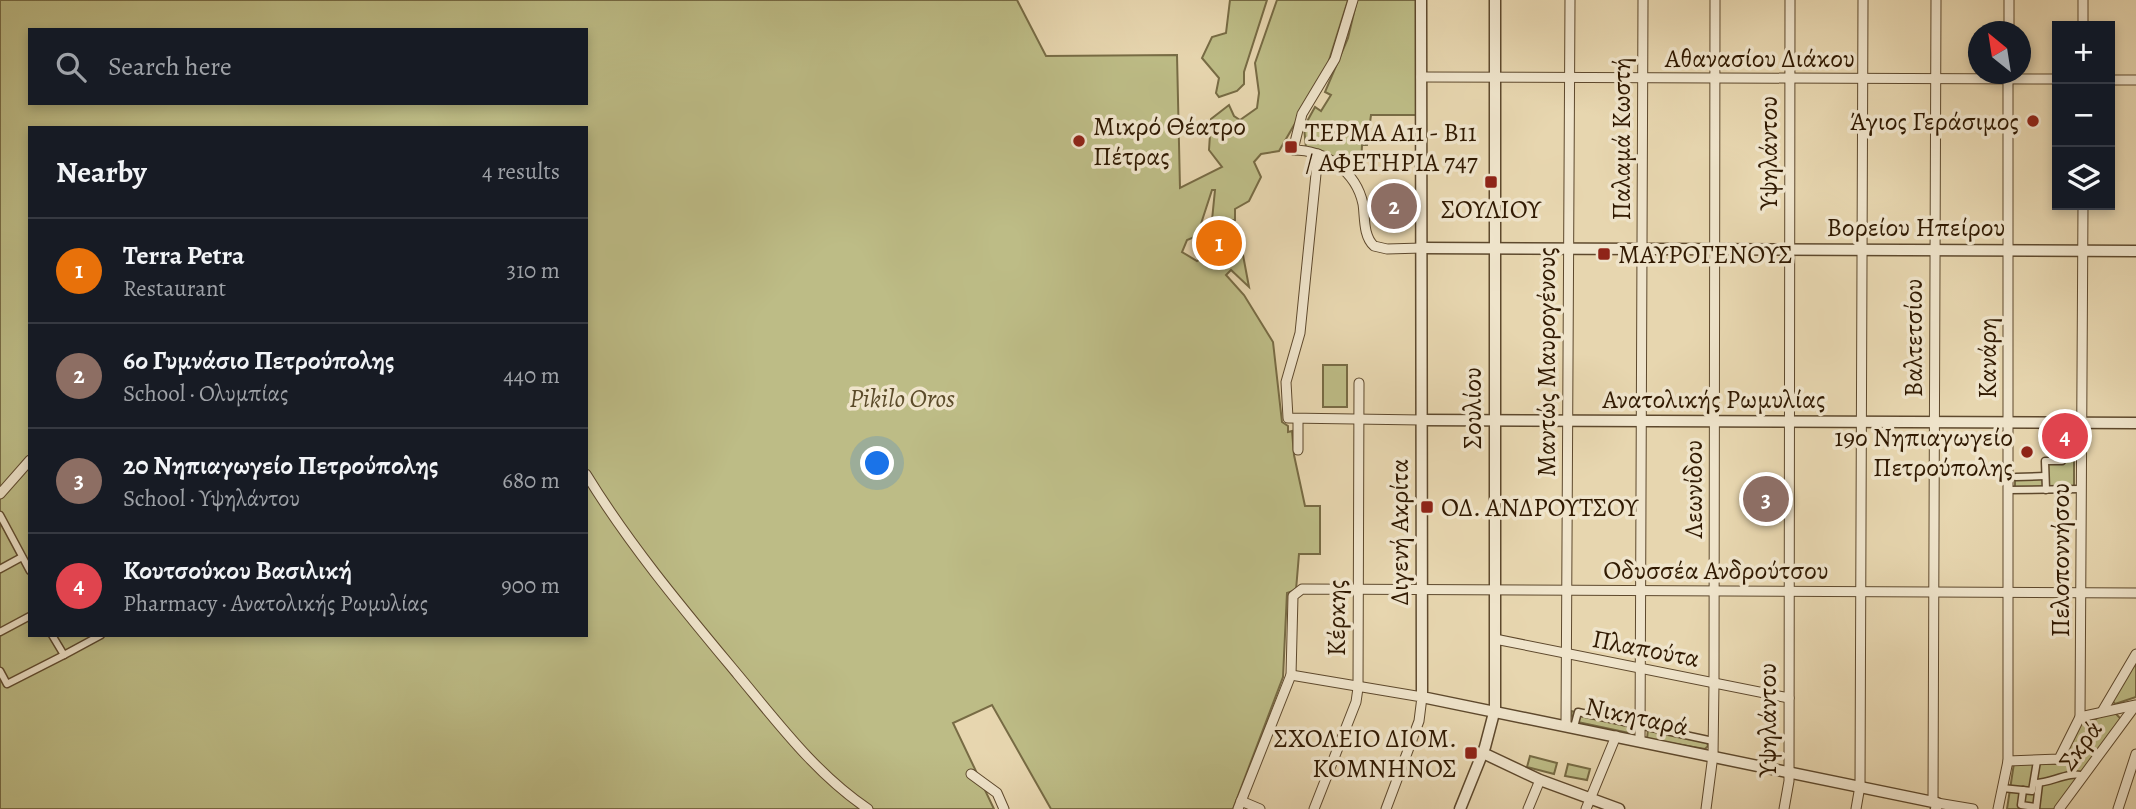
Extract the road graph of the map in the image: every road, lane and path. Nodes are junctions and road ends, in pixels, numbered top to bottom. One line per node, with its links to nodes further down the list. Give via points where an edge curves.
1 (1353, 0): 28 (street, Βορείου Ηπείρου, via 1335,59 1302,114 1293,150)
2 (1421, 0): 14 (street, Διγενή Ακρίτα)
3 (1494, 0): 16 (street, Σουλίου)
4 (1570, 0): 17 (street, Μαντώς Μαυρογένους)
5 (1643, 0): 18 (street, Παλαμά Κωστή)
6 (1715, 0): 19 (street, Λεωνίδου)
7 (1790, 0): 21 (street, Υψηλάντου)
8 (1863, 0): 22 (street)
9 (1936, 0): 23 (street, Βαλτετσίου)
10 (2009, 0): 12 (street)
11 (2083, 0): 13 (street)
12 (2009, 21)
13 (2083, 21)
14 (1421, 77): 16 (street, Αθανασίου Διάκου); 30 (street, Διγενή Ακρίτα)
15 (2031, 77): 24 (street, Αθανασίου Διάκου)
16 (1494, 78): 17 (street, Αθανασίου Διάκου); 31 (street, Σουλίου)
17 (1568, 78): 18 (street, Αθανασίου Διάκου); 32 (street, Μαντώς Μαυρογένους)
18 (1642, 78): 19 (street, Αθανασίου Διάκου); 33 (street, Παλαμά Κωστή)
19 (1715, 78): 21 (street, Αθανασίου Διάκου); 34 (street, Λεωνίδου)
20 (1968, 78): 23 (street, Αθανασίου Διάκου)
21 (1790, 79): 22 (street, Αθανασίου Διάκου); 35 (street, Υψηλάντου)
22 (1863, 79): 23 (street, Αθανασίου Διάκου); 36 (street)
23 (1936, 79): 37 (street, Βαλτετσίου)
24 (2052, 79)
25 (2115, 80): 26 (street)
26 (2136, 80)
27 (2008, 84): 38 (street, Κανάρη)
28 (1318, 154): 30 (street, Βορείου Ηπείρου, via 1335,162 1354,183 1370,243 1387,249); 43 (street, via 1300,333 1286,382 1288,416)
29 (2083, 210): 39 (street, Πελοποννήσου)
30 (1422, 248): 31 (street, Βορείου Ηπείρου); 44 (street, Διγενή Ακρίτα)
31 (1495, 248): 32 (street, Βορείου Ηπείρου); 45 (street, Σουλίου)
32 (1566, 249): 33 (street, Βορείου Ηπείρου); 46 (street, Μαντώς Μαυρογένους)
33 (1642, 249): 34 (street, Βορείου Ηπείρου); 47 (street, Παλαμά Κωστή)
34 (1714, 249): 35 (street, Βορείου Ηπείρου); 48 (street, Λεωνίδου)
35 (1789, 249): 36 (street, Βορείου Ηπείρου); 49 (street, Υψηλάντου)
36 (1861, 250): 37 (street, Βορείου Ηπείρου); 50 (street)
37 (1935, 250): 38 (street, Βορείου Ηπείρου); 51 (street, Βαλτετσίου)
38 (2007, 250): 39 (street, Βορείου Ηπείρου); 52 (street, Κανάρη)
39 (2083, 250): 40 (street, Βορείου Ηπείρου); 53 (street, Πελοποννήσου)
40 (2136, 251)
41 (1359, 383): 42 (street, Κέρκης)
42 (1358, 419): 43 (street, Ανατολικής Ρωμυλίας); 44 (street, Ανατολικής Ρωμυλίας); 70 (street, Κέρκης)
43 (1294, 420): 55 (street)
44 (1421, 421): 45 (street, Ανατολικής Ρωμυλίας); 69 (street, Διγενή Ακρίτα)
45 (1495, 421): 46 (street, Ανατολικής Ρωμυλίας); 71 (street, Σουλίου)
46 (1568, 421): 47 (street, Ανατολικής Ρωμυλίας); 72 (street, Μαντώς Μαυρογένους)
47 (1642, 421): 48 (street, Ανατολικής Ρωμυλίας); 73 (street, Παλαμά Κωστή)
48 (1714, 422): 49 (street, Ανατολικής Ρωμυλίας); 74 (street, Λεωνίδου)
49 (1788, 422): 50 (street, Ανατολικής Ρωμυλίας); 75 (street, Υψηλάντου)
50 (1861, 422): 51 (street, Ανατολικής Ρωμυλίας); 76 (street)
51 (1934, 422): 52 (street, Ανατολικής Ρωμυλίας); 77 (street, Βαλτετσίου)
52 (2008, 422): 53 (street, Ανατολικής Ρωμυλίας); 62 (street, Κανάρη)
53 (2081, 423): 54 (street, Ανατολικής Ρωμυλίας); 61 (street, Πελοποννήσου)
54 (2136, 423)
55 (1298, 450)
56 (2062, 461): 58 (street, via 2045,461)
57 (28, 462): 64 (street)
58 (2045, 476): 60 (street); 63 (street)
59 (588, 477): 130 (street, via 663,585 787,734 839,789)
60 (2016, 477)
61 (2080, 489): 63 (street); 78 (street, Πελοποννήσου)
62 (2008, 490): 63 (street); 79 (street, Κανάρη)
63 (2046, 490)
64 (0, 494)
65 (0, 515): 66 (street)
66 (22, 557): 67 (street); 68 (street)
67 (28, 566)
68 (0, 569)
69 (1421, 590): 70 (street, Οδυσσέα Ανδρούτσου); 71 (street, Οδυσσέα Ανδρούτσου); 94 (street, Διγενή Ακρίτα)
70 (1357, 591): 91 (street, Οδυσσέα Ανδρούτσου, via 1296,592); 93 (street, Κέρκης)
71 (1495, 591): 72 (street, Οδυσσέα Ανδρούτσου); 85 (street, Σουλίου)
72 (1567, 591): 73 (street, Οδυσσέα Ανδρούτσου); 86 (street, Μαντώς Μαυρογένους)
73 (1640, 591): 74 (street, Οδυσσέα Ανδρούτσου); 89 (street, Παλαμά Κωστή)
74 (1714, 591): 75 (street, Οδυσσέα Ανδρούτσου); 92 (street, Λεωνίδου)
75 (1788, 591): 76 (street, Οδυσσέα Ανδρούτσου); 95 (street, Υψηλάντου)
76 (1860, 592): 77 (street, Οδυσσέα Ανδρούτσου); 123 (street)
77 (1934, 592): 79 (street, Οδυσσέα Ανδρούτσου); 127 (street, Βαλτετσίου)
78 (2080, 592): 79 (street, Οδυσσέα Ανδρούτσου); 80 (street, Οδυσσέα Ανδρούτσου); 100 (street, Πελοποννήσου)
79 (2008, 593): 115 (street, Κανάρη)
80 (2136, 593)
81 (28, 617): 82 (street)
82 (0, 632)
83 (53, 637): 88 (street)
84 (97, 637): 88 (street)
85 (1495, 639): 86 (street, Πλαπούτα); 97 (street, Σουλίου)
86 (1566, 653): 89 (street, Πλαπούτα); 103 (street, Μαντώς Μαυρογένους)
87 (2136, 654): 98 (street)
88 (64, 655): 90 (street, via 7,684)
89 (1640, 668): 92 (street, Πλαπούτα); 102 (street, Παλαμά Κωστή)
90 (0, 671)
91 (1291, 675): 93 (street, Νικηταρά); 128 (street)
92 (1714, 683): 95 (street, Πλαπούτα); 109 (street, Λεωνίδου)
93 (1358, 688): 94 (street, Νικηταρά); 133 (street, Κέρκης)
94 (1422, 697): 97 (street, Νικηταρά); 134 (street, Διγενή Ακρίτα, via 1419,721)
95 (1789, 698): 117 (street, Υψηλάντου)
96 (2135, 706): 98 (street); 119 (street, Σκρά)
97 (1495, 709): 103 (street, Νικηταρά); 112 (street, Σουλίου)
98 (2103, 710): 100 (street)
99 (1602, 717): 101 (street, Νικηταρά); 103 (street, Νικηταρά, via 1578,712); 105 (street)
100 (2080, 717): 116 (street, via 2059,759)
101 (1615, 720): 102 (street, Νικηταρά); 106 (street)
102 (1640, 725): 104 (street, Νικηταρά); 108 (street, Παλαμά Κωστή)
103 (1570, 726): 105 (street, Νικηταρά)
104 (1659, 729): 107 (street, Νικηταρά); 110 (street)
105 (1598, 732): 106 (street, Νικηταρά)
106 (1614, 735): 108 (street, Νικηταρά); 126 (street)
107 (1689, 735): 109 (street, Νικηταρά); 111 (street)
108 (1640, 741): 110 (street, Νικηταρά)
109 (1713, 741): 114 (street, Λεωνίδου)
110 (1656, 744): 111 (street, Νικηταρά)
111 (1685, 750): 114 (street, Νικηταρά)
112 (1483, 753): 121 (street); 135 (street, Σουλίου)
113 (2136, 754): 120 (street)
114 (1713, 755): 117 (street, Νικηταρά); 138 (street, Λεωνίδου)
115 (2007, 761): 116 (street); 124 (street, Κανάρη)
116 (2037, 761): 122 (street)
117 (1789, 772): 123 (street, Νικηταρά); 139 (street, Υψηλάντου)
118 (971, 774): 131 (street, via 997,793)
119 (2084, 776): 122 (street); 143 (street, Σκρά)
120 (2133, 777): 144 (street)
121 (1540, 780): 126 (street); 136 (street)
122 (2036, 783): 125 (street, via 2032,791); 129 (street)
123 (1860, 786): 127 (street, Νικηταρά); 140 (street)
124 (2002, 788): 125 (street); 142 (street, Κανάρη)
125 (2023, 790): 129 (street, via 2021,804)
126 (1588, 804): 137 (street)
127 (1935, 804): 141 (street, Νικηταρά)
128 (1240, 805): 132 (street)
129 (2036, 808)
130 (868, 809)
131 (1004, 809)
132 (1260, 809)
133 (1314, 809)
134 (1386, 809)
135 (1460, 809)
136 (1528, 809)
137 (1619, 809)
138 (1706, 809)
139 (1784, 809)
140 (1856, 809)
141 (1973, 809)
142 (1998, 809)
143 (2059, 809)
144 (2118, 809)

